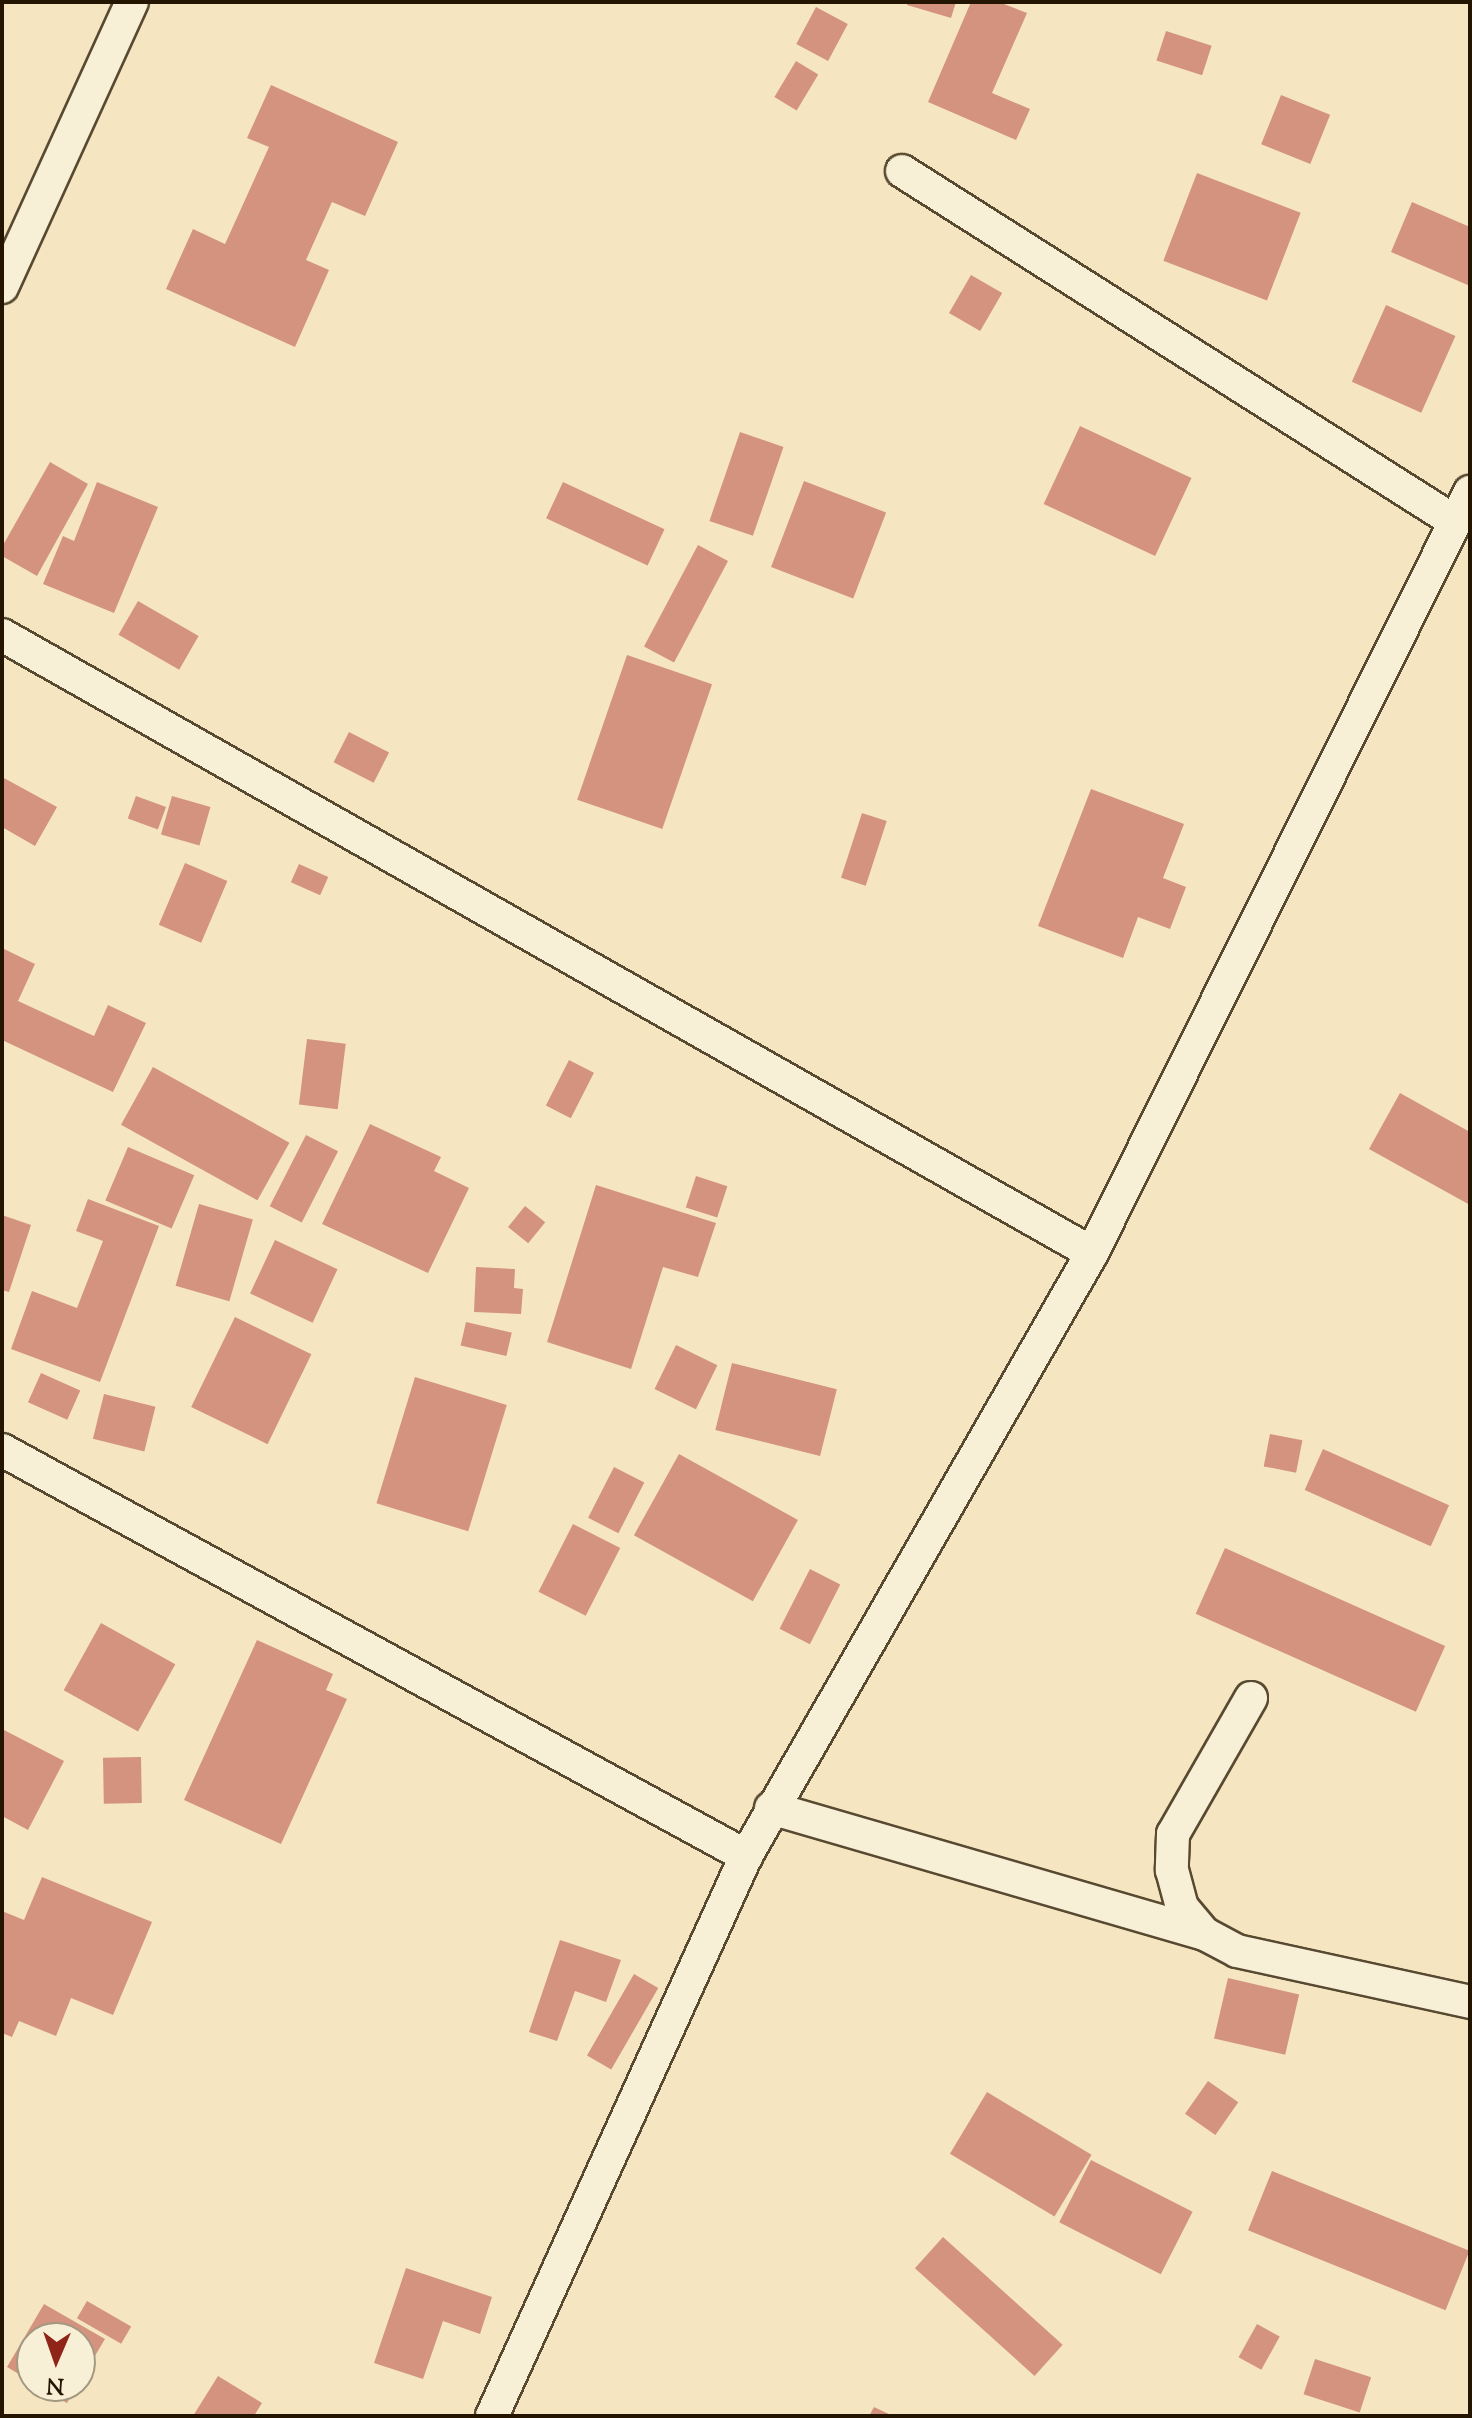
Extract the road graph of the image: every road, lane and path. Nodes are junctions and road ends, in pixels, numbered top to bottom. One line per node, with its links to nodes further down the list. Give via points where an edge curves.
1 (132, 2): 3 (street)
2 (902, 171): 5 (street)
3 (2, 287)
4 (1470, 492): 5 (street)
5 (1454, 521): 7 (street)
6 (2, 635): 7 (street)
7 (1092, 1253): 10 (street)
8 (2, 1450): 11 (street)
9 (1251, 1698): 12 (street, via 1173,1834 1172,1870 1182,1907)
10 (771, 1808): 11 (street); 12 (street)
11 (746, 1856): 14 (street)
12 (1205, 1934): 13 (street, via 1272,1961)
13 (1470, 2002)
14 (492, 2416)

